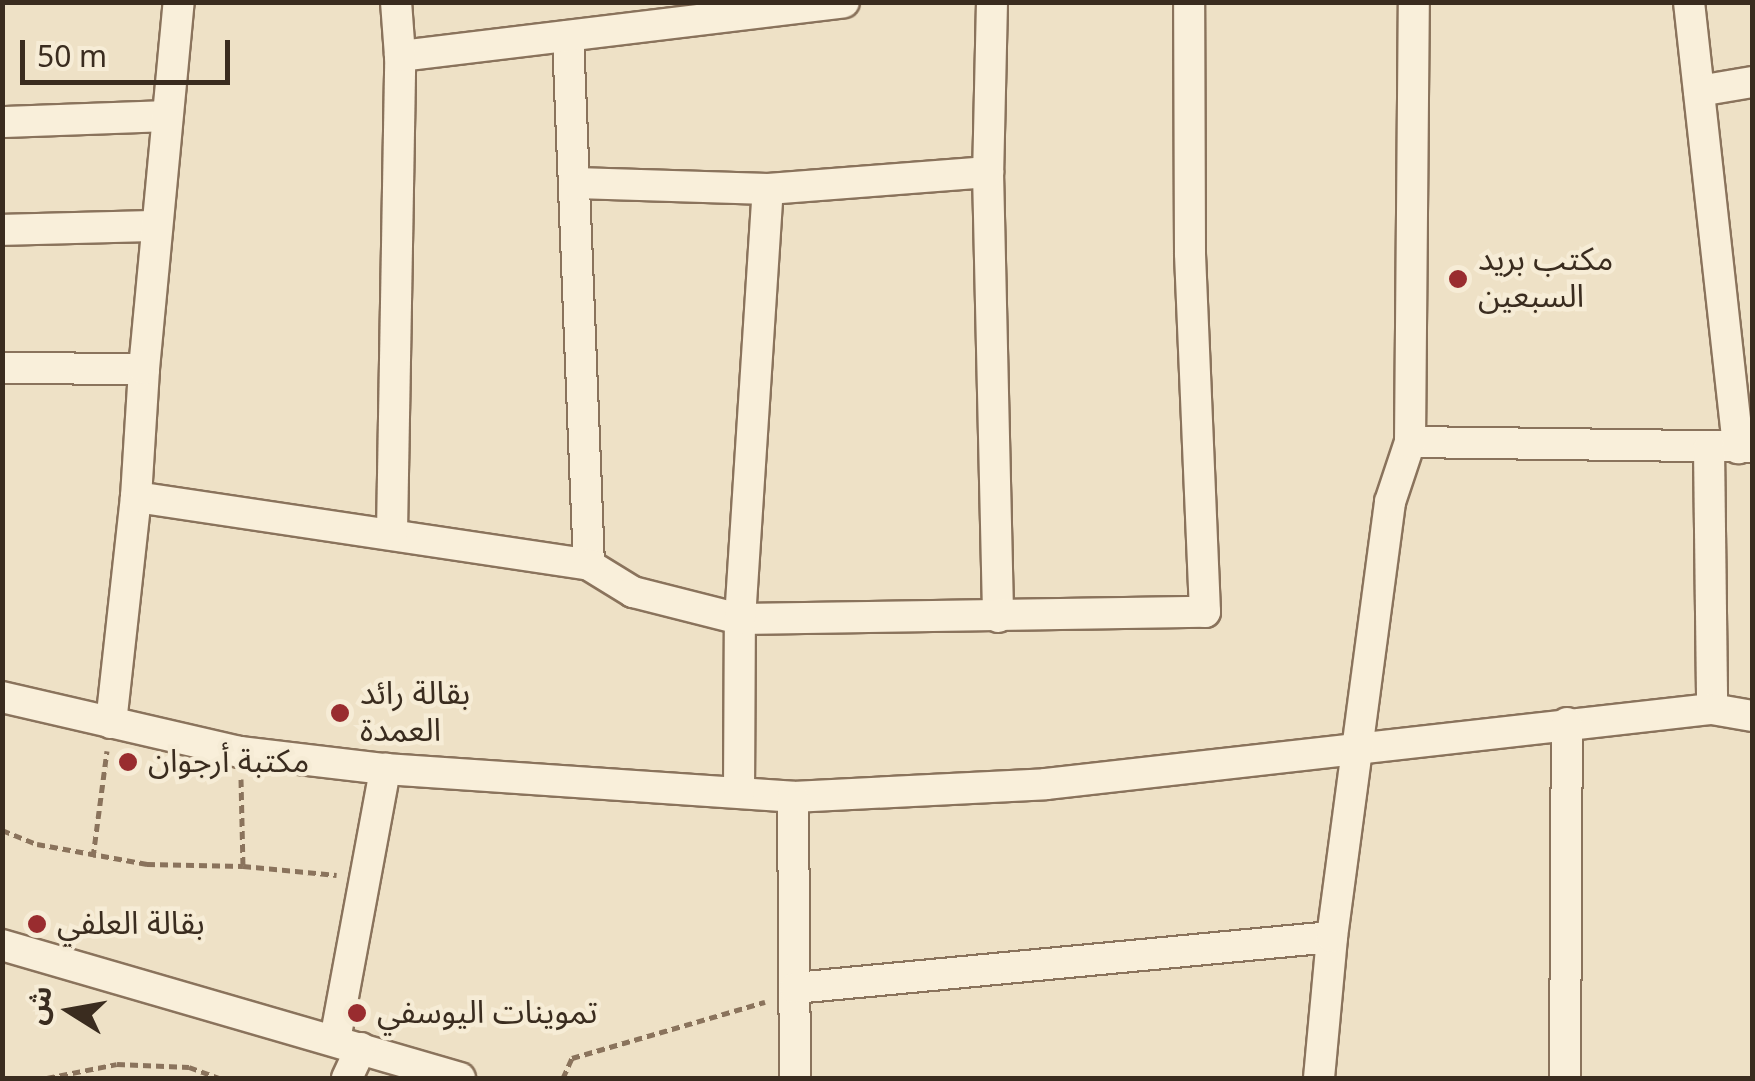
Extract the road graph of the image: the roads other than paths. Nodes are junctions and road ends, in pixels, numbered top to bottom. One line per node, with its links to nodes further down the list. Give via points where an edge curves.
1 (179, 2): 12 (street)
2 (396, 2): 9 (street)
3 (844, 2): 8 (street)
4 (992, 2): 14 (street)
5 (1190, 2): 26 (street, via 1190,252 1204,612)
6 (1414, 2): 21 (street)
7 (1689, 2): 11 (street)
8 (568, 36): 9 (street); 15 (street)
9 (400, 56): 24 (street)
10 (1752, 82): 11 (street)
11 (1699, 91): 22 (street)
12 (167, 116): 13 (street); 17 (street)
13 (2, 122)
14 (988, 172): 16 (street); 26 (street)
15 (576, 183): 16 (street); 25 (street)
16 (768, 188): 27 (street)
17 (156, 226): 18 (street); 20 (street)
18 (2, 230)
19 (2, 368): 20 (street)
20 (144, 369): 23 (street)
21 (1410, 442): 22 (street); 33 (street, via 1390,502)
22 (1733, 448): 29 (street)
23 (136, 497): 24 (street); 31 (street)
24 (392, 532): 25 (street)
25 (589, 565): 27 (street, via 633,592)
26 (998, 616): 27 (street)
27 (740, 619): 35 (street)
28 (2, 696): 31 (street)
29 (1712, 709): 30 (street); 32 (street)
30 (1752, 716)
31 (111, 723): 34 (street, via 240,752)
32 (1568, 723): 33 (street); 45 (street)
33 (1360, 747): 36 (street, via 1046,784); 37 (street)
34 (386, 770): 35 (street); 40 (street, via 365,878)
35 (738, 792): 36 (street)
36 (794, 797): 39 (street)
37 (1332, 937): 39 (street); 44 (street)
38 (2, 945): 40 (street)
39 (795, 988): 43 (street)
40 (348, 1044): 41 (street); 42 (street)
41 (347, 1078)
42 (460, 1078)
43 (794, 1078)
44 (1319, 1078)
45 (1564, 1078)

